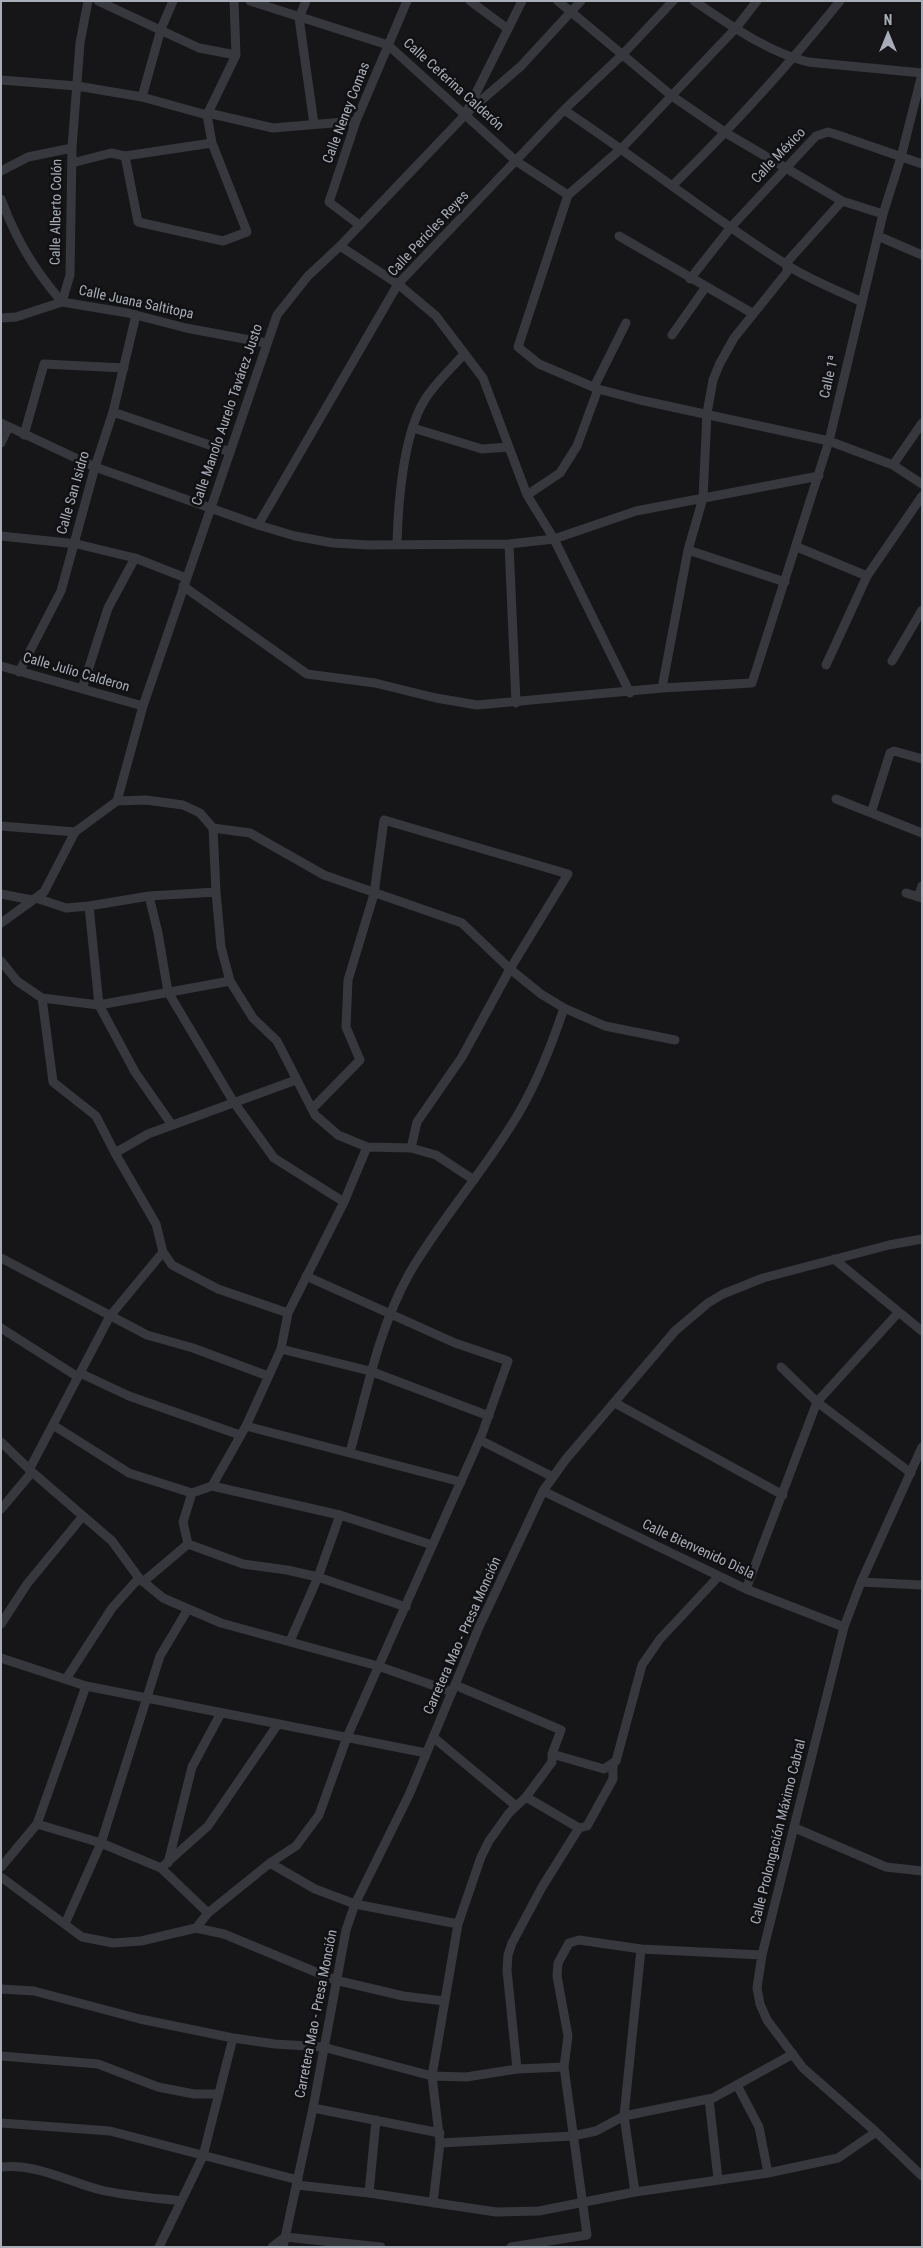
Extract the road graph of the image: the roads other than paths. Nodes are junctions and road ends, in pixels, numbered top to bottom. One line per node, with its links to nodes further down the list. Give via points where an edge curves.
1 (88, 1): 27 (street, Calle Alberto Colón, via 80,43)
2 (98, 1): 19 (street)
3 (173, 1): 19 (street)
4 (234, 1): 23 (street)
5 (250, 1): 17 (street, Calle Ceferina Calderón)
6 (306, 1): 17 (street)
7 (407, 1): 21 (street, Calle Neney Comas)
8 (470, 1): 20 (street)
9 (522, 1): 20 (street, Calle Manolo Aurelo Tavárez Justo)
10 (558, 1): 16 (street)
11 (581, 1): 16 (street)
12 (673, 1): 22 (street, Calle Pericles Reyes)
13 (694, 1): 18 (street)
14 (757, 1): 18 (street)
15 (840, 1): 24 (street)
16 (571, 12): 22 (street); 32 (street, via 521,66)
17 (299, 18): 21 (street, Calle Ceferina Calderón); 34 (street)
18 (736, 28): 24 (street); 28 (street)
19 (161, 29): 23 (street, via 199,48); 29 (street)
20 (508, 29): 32 (street, Calle Manolo Aurelo Tavárez Justo)
21 (388, 46): 32 (street, Calle Ceferina Calderón); 33 (street, Calle Neney Comas)
22 (623, 54): 28 (street); 30 (street, Calle Pericles Reyes)
23 (236, 55): 31 (street)
24 (794, 59): 25 (street); 35 (street)
25 (922, 73): 40 (street, Calle 1ª)
26 (1, 80): 27 (street)
27 (77, 86): 29 (street); 37 (street, Calle Alberto Colón)
28 (672, 96): 35 (street); 38 (street)
29 (142, 97): 31 (street)
30 (564, 110): 38 (street); 41 (street, Calle Pericles Reyes)
31 (207, 114): 34 (street, via 273,128); 36 (street)
32 (465, 115): 41 (street, Calle Ceferina Calderón); 51 (street, Calle Manolo Aurelo Tavárez Justo)
33 (356, 121): 34 (street); 51 (street, Calle Neney Comas, via 329,202)
34 (314, 124)
35 (726, 133): 44 (street); 46 (street)
36 (212, 143): 39 (street); 39 (street, via 247,232 223,241 138,222)
37 (72, 148): 42 (street, Calle Alberto Colón); 45 (street, via 28,157)
38 (622, 148): 46 (street); 47 (street)
39 (125, 156): 42 (street, via 111,153)
40 (901, 157): 43 (street, Calle México); 44 (street, Calle México, via 828,132 816,136); 50 (street, Calle 1ª)
41 (516, 161): 47 (street, Calle Ceferina Calderón); 59 (street, Calle Pericles Reyes)
42 (72, 163): 61 (street, Calle Alberto Colón, via 70,275)
43 (922, 164)
44 (786, 169): 49 (street); 52 (street, Calle México)
45 (1, 170)
46 (672, 185): 52 (street)
47 (568, 195): 71 (street, via 518,347 539,364)
48 (1, 199): 61 (street, Calle Alberto Colón, via 15,236 41,278)
49 (842, 201): 50 (street); 57 (street, via 787,262)
50 (883, 214): 54 (street, Calle 1ª)
51 (358, 224): 55 (street, Calle Manolo Aurelo Tavárez Justo)
52 (730, 227): 57 (street); 58 (street, Calle México)
53 (619, 236): 58 (street)
54 (878, 236): 56 (street); 62 (street, Calle 1ª)
55 (340, 246): 59 (street); 68 (street, Calle Manolo Aurelo Tavárez Justo, via 308,276 277,315)
56 (922, 255)
57 (788, 266): 62 (street); 63 (street, via 787,272)
58 (690, 279): 60 (street)
59 (398, 284): 69 (street, via 436,316); 90 (street, Calle Pericles Reyes)
60 (705, 288): 63 (street); 67 (street)
61 (62, 302): 64 (street, Calle Juana Saltitopa); 65 (street, Calle Juana Saltitopa, via 16,317)
62 (862, 302): 78 (street, Calle 1ª)
63 (752, 313): 73 (street, via 720,363)
64 (136, 315): 68 (street, Calle Juana Saltitopa); 70 (street, Calle San Isidro)
65 (1, 318)
66 (626, 323): 71 (street)
67 (672, 335)
68 (266, 343): 81 (street, Calle Manolo Aurelo Tavárez Justo)
69 (464, 354): 76 (street, via 428,395); 80 (street, via 483,378)
70 (124, 368): 72 (street, Calle San Isidro); 77 (street, via 44,364)
71 (596, 388): 73 (street); 86 (street, via 576,446 560,473)
72 (114, 412): 81 (street); 83 (street, Calle San Isidro)
73 (707, 413): 78 (street); 88 (street)
74 (922, 423): 82 (street)
75 (5, 426): 77 (street); 79 (street)
76 (413, 428): 80 (street, via 482,449); 94 (street, via 398,510)
77 (24, 435): 83 (street)
78 (829, 441): 82 (street); 84 (street, Calle 1ª)
79 (1, 443)
80 (508, 447): 86 (street)
81 (230, 452): 89 (street, Calle Manolo Aurelo Tavárez Justo)
82 (893, 465): 85 (street)
83 (95, 467): 89 (street); 93 (street, Calle San Isidro)
84 (819, 476): 88 (street); 96 (street, Calle 1ª)
85 (922, 484)
86 (528, 495): 92 (street)
87 (922, 496): 99 (street)
88 (703, 498): 92 (street, via 636,511); 97 (street)
89 (212, 508): 90 (street); 100 (street, Calle Manolo Aurelo Tavárez Justo)
90 (258, 525): 94 (street, via 333,543)
91 (1, 536): 93 (street)
92 (554, 539): 95 (street); 109 (street)
93 (73, 544): 98 (street); 106 (street, Calle San Isidro, via 61,591)
94 (397, 544): 95 (street)
95 (509, 544): 110 (street)
96 (797, 547): 99 (street); 101 (street, Calle 1ª)
97 (688, 550): 101 (street); 107 (street)
98 (135, 558): 100 (street); 108 (street, via 108,608)
99 (867, 576): 104 (street)
100 (185, 582): 110 (street, via 307,674 375,683 477,705); 111 (street, Calle Manolo Aurelo Tavárez Justo)
101 (785, 582): 107 (street, Calle 1ª, via 752,683)
102 (922, 610): 103 (street)
103 (892, 661)
104 (826, 665)
105 (1, 666): 106 (street, Calle Julio Calderon)
106 (19, 672): 108 (street, Calle Julio Calderon)
107 (662, 688): 109 (street)
108 (82, 689): 111 (street, Calle Julio Calderon)
109 (630, 692): 110 (street)
110 (516, 703)
111 (143, 706): 114 (street, Calle Manolo Aurelo Tavárez Justo)
112 (922, 759): 115 (street, via 894,751 890,753)
113 (836, 799): 115 (street)
114 (117, 801): 117 (street, via 146,800 183,805 200,813); 118 (street)
115 (871, 812): 119 (street)
116 (1, 826): 118 (street)
117 (213, 828): 121 (street); 124 (street, via 250,833 324,876)
118 (75, 832): 127 (street, via 44,892)
119 (922, 833)
120 (922, 886): 126 (street)
121 (216, 892): 125 (street); 132 (street, via 221,946)
122 (906, 893): 126 (street)
123 (1, 894): 127 (street)
124 (374, 894): 131 (street, via 462,923); 131 (street, via 384,820 568,874); 140 (street, via 348,980 346,1026 360,1060)
125 (149, 896): 128 (street); 133 (street)
126 (920, 897)
127 (34, 899): 128 (street, via 66,908); 129 (street)
128 (89, 906): 135 (street)
129 (1, 923)
130 (1, 961): 134 (street, via 17,981)
131 (510, 969): 136 (street); 143 (street, via 462,1057 417,1122)
132 (230, 981): 133 (street); 138 (street, via 253,1018 277,1041)
133 (168, 992): 135 (street); 139 (street)
134 (42, 998): 135 (street); 144 (street, via 53,1082 96,1116)
135 (99, 1005): 141 (street, via 135,1072)
136 (564, 1008): 137 (street, via 605,1026); 145 (street, via 548,1057 520,1112)
137 (675, 1040)
138 (296, 1080): 139 (street); 140 (street)
139 (233, 1101): 141 (street); 146 (street, via 274,1158)
140 (312, 1109): 142 (street, via 338,1135)
141 (172, 1125): 144 (street, via 148,1134)
142 (368, 1147): 143 (street); 146 (street)
143 (411, 1148): 145 (street, via 436,1155)
144 (115, 1153): 148 (street, via 156,1224)
145 (474, 1180): 152 (street, via 410,1274)
146 (344, 1202): 151 (street)
147 (922, 1239): 150 (street, Carretera Mao - Presa Monción)
148 (163, 1252): 153 (street, via 172,1265 218,1289); 155 (street)
149 (1, 1258): 155 (street)
150 (834, 1259): 154 (street); 164 (street, Carretera Mao - Presa Monción, via 763,1278 708,1303 675,1330)
151 (306, 1276): 152 (street); 153 (street)
152 (390, 1312): 160 (street); 165 (street, via 455,1343 508,1362)
153 (288, 1313): 158 (street)
154 (898, 1314): 157 (street); 163 (street)
155 (110, 1316): 161 (street); 162 (street, via 146,1335 193,1348)
156 (1, 1328): 161 (street)
157 (922, 1331)
158 (281, 1349): 160 (street); 162 (street)
159 (781, 1367): 163 (street)
160 (370, 1370): 165 (street); 172 (street)
161 (79, 1375): 166 (street); 168 (street)
162 (268, 1376): 167 (street)
163 (817, 1402): 174 (street); 180 (street)
164 (616, 1403): 175 (street, Carretera Mao - Presa Monción); 180 (street)
165 (489, 1416): 169 (street)
166 (53, 1425): 173 (street); 179 (street, via 129,1474)
167 (246, 1426): 168 (street); 172 (street)
168 (240, 1435): 177 (street)
169 (480, 1440): 175 (street); 176 (street)
170 (1, 1442): 173 (street)
171 (922, 1447): 174 (street, Calle Prolongación Máximo Cabral)
172 (350, 1452): 176 (street)
173 (31, 1471): 181 (street); 183 (street)
174 (911, 1474): 189 (street, Calle Prolongación Máximo Cabral)
175 (553, 1477): 178 (street, Carretera Mao - Presa Monción)
176 (461, 1482): 185 (street)
177 (212, 1486): 179 (street); 182 (street)
178 (543, 1491): 186 (street, Calle Bienvenido Disla); 201 (street, Carretera Mao - Presa Monción)
179 (192, 1493): 184 (street, via 183,1522)
180 (783, 1495): 191 (street)
181 (1, 1508)
182 (340, 1515): 185 (street); 187 (street)
183 (83, 1516): 188 (street, via 112,1541); 194 (street, via 28,1584)
184 (188, 1544): 187 (street, via 243,1564); 188 (street)
185 (432, 1545): 192 (street)
186 (720, 1576): 191 (street, Calle Bienvenido Disla); 209 (street, via 660,1639 642,1665)
187 (318, 1577): 192 (street); 196 (street)
188 (141, 1580): 193 (street, via 163,1598); 199 (street, via 112,1608)
189 (861, 1582): 190 (street); 195 (street, Calle Prolongación Máximo Cabral)
190 (922, 1585)
191 (746, 1589): 195 (street, Calle Bienvenido Disla)
192 (406, 1607): 198 (street)
193 (188, 1609): 196 (street, via 221,1623); 202 (street, via 160,1656)
194 (1, 1624)
195 (844, 1627): 214 (street, Calle Prolongación Máximo Cabral)
196 (290, 1640): 198 (street)
197 (1, 1658): 199 (street)
198 (378, 1666): 201 (street); 205 (street)
199 (66, 1680): 200 (street)
200 (86, 1686): 202 (street); 212 (street)
201 (453, 1689): 206 (street, Carretera Mao - Presa Monción); 208 (street, via 561,1730)
202 (147, 1698): 203 (street); 215 (street)
203 (221, 1713): 204 (street); 217 (street, via 192,1767)
204 (278, 1724): 205 (street); 217 (street, via 208,1826)
205 (348, 1737): 207 (street); 216 (street, via 319,1815 296,1846)
206 (433, 1737): 207 (street, Carretera Mao - Presa Monción); 211 (street)
207 (426, 1753): 221 (street, Carretera Mao - Presa Monción)
208 (552, 1754): 209 (street, via 604,1769); 210 (street, via 552,1762)
209 (613, 1765): 213 (street, via 613,1779 587,1826)
210 (526, 1797): 211 (street); 213 (street)
211 (516, 1806): 224 (street, via 481,1857)
212 (37, 1824): 215 (street); 218 (street)
213 (579, 1828): 236 (street, via 542,1888 508,1955)
214 (795, 1828): 219 (street, via 886,1867); 227 (street, Calle Prolongación Máximo Cabral)
215 (101, 1843): 217 (street); 223 (street)
216 (270, 1864): 221 (street, via 315,1889); 222 (street)
217 (164, 1865): 222 (street)
218 (1, 1867)
219 (922, 1871)
220 (1, 1878): 223 (street)
221 (355, 1904): 224 (street); 228 (street, Carretera Mao - Presa Monción)
222 (208, 1913): 225 (street)
223 (65, 1924): 225 (street, via 82,1937 113,1943 141,1941)
224 (458, 1924): 230 (street)
225 (196, 1928): 228 (street, via 224,1934)
226 (641, 1949): 227 (street); 235 (street, via 579,1940 569,1943 556,1969 568,2036); 242 (street)
227 (762, 1955): 233 (street, Calle Prolongación Máximo Cabral, via 757,1988 760,2004 767,2020)
228 (335, 1980): 230 (street, via 403,1996); 232 (street, Carretera Mao - Presa Monción)
229 (1, 1989): 231 (street, via 34,1992)
230 (444, 2001): 237 (street)
231 (232, 2038): 232 (street); 239 (street)
232 (323, 2048): 237 (street); 241 (street, Carretera Mao - Presa Monción)
233 (793, 2054): 238 (street); 245 (street, Calle Prolongación Máximo Cabral, via 803,2068)
234 (1, 2056): 239 (street, via 98,2064 158,2087 194,2094)
235 (564, 2067): 236 (street); 247 (street)
236 (517, 2069): 237 (street, via 466,2077)
237 (432, 2076): 246 (street)
238 (737, 2085): 240 (street); 251 (street, via 759,2127)
239 (219, 2094): 249 (street)
240 (709, 2099): 242 (street); 253 (street)
241 (313, 2108): 243 (street); 254 (street, Carretera Mao - Presa Monción)
242 (624, 2116): 247 (street, via 596,2131); 255 (street)
243 (376, 2120): 246 (street); 256 (street)
244 (1, 2123): 249 (street, via 110,2131)
245 (876, 2132): 251 (street, via 838,2158); 252 (street, Calle Prolongación Máximo Cabral)
246 (440, 2133): 248 (street)
247 (573, 2136): 248 (street); 259 (street)
248 (440, 2143): 258 (street)
249 (203, 2156): 254 (street); 257 (street)
250 (1, 2167): 257 (street, via 57,2174 101,2190)
251 (768, 2174): 253 (street)
252 (922, 2176)
253 (718, 2179): 255 (street)
254 (298, 2183): 256 (street); 260 (street, Carretera Mao - Presa Monción)
255 (635, 2192): 259 (street)
256 (369, 2193): 258 (street)
257 (182, 2201): 261 (street)
258 (433, 2203): 259 (street, via 496,2212 539,2211)
259 (582, 2204): 265 (street, via 586,2235)
260 (285, 2237): 262 (street); 263 (street, Carretera Mao - Presa Monción); 264 (street)
261 (159, 2247)
262 (272, 2247)
263 (283, 2247)
264 (381, 2247)
265 (511, 2247)

